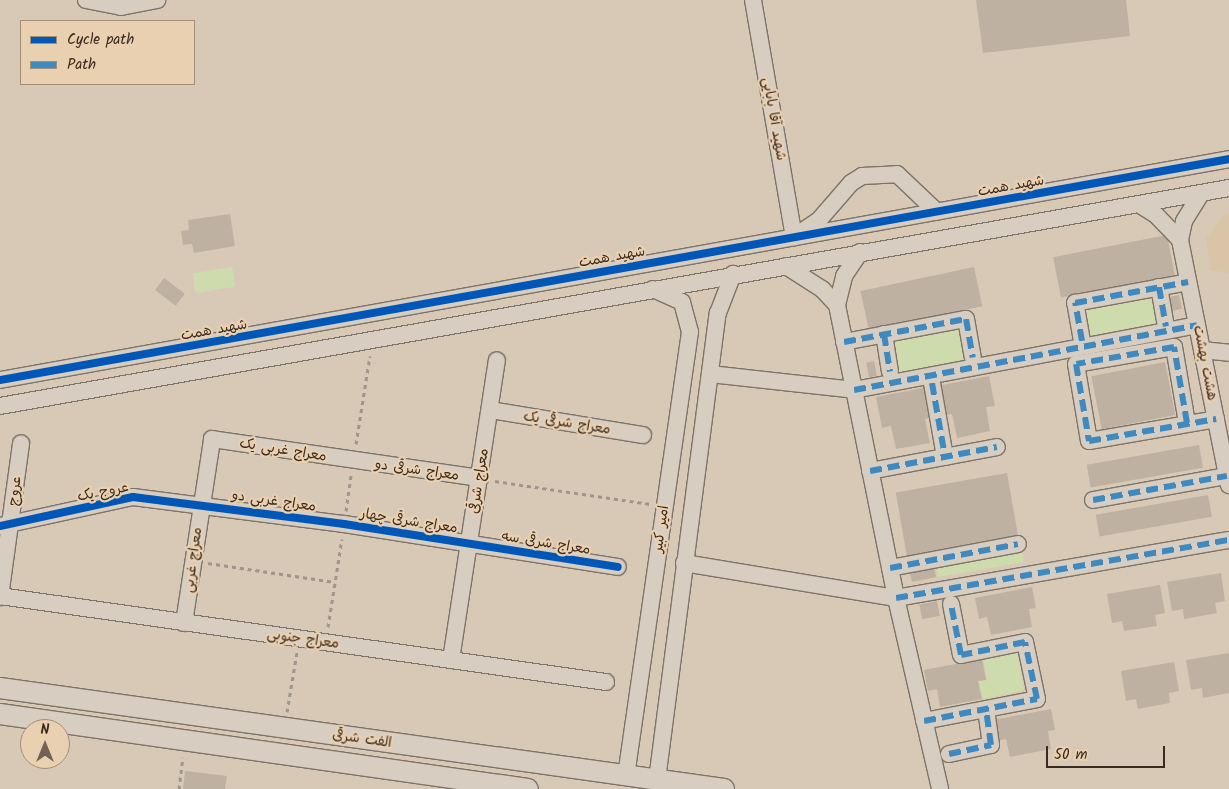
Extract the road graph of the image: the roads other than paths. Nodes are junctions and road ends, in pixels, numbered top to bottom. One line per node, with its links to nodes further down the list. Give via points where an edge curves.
1 (86, 0): 2 (street, via 121,6)
2 (157, 0)
3 (753, 0): 9 (street, شهید آقا بابایی)
4 (1229, 159): 8 (street, شهید همت)
5 (1229, 188): 6 (street)
6 (1201, 194): 7 (street); 10 (street, via 1184,221)
7 (1140, 205): 10 (street, via 1156,215); 11 (street)
8 (936, 212): 9 (street, شهید همت); 9 (street, via 897,174 862,176 851,183 819,220)
9 (794, 237): 29 (street, شهید همت)
10 (1180, 240): 14 (street, هشت بهشت)
11 (860, 252): 12 (street); 17 (street, via 844,276)
12 (786, 266): 13 (street); 17 (street, via 822,289)
13 (733, 274): 15 (street); 28 (street, امیر کبیر, via 720,302)
14 (1188, 282): 16 (street); 18 (street, هشت بهشت)
15 (653, 288): 32 (street); 66 (street, امیر کبیر, via 682,302 688,314 690,332)
16 (1159, 288): 19 (street); 21 (street, via 1075,303)
17 (837, 305): 22 (street)
18 (1197, 325): 23 (street, هشت بهشت); 31 (street)
19 (1166, 326)
20 (884, 334): 22 (street); 25 (street, via 966,319); 27 (street)
21 (1082, 341)
22 (844, 342): 31 (street)
23 (1202, 350): 24 (street); 34 (street, هشت بهشت)
24 (1229, 353)
25 (973, 357)
26 (497, 361): 33 (street, معراج شرقی)
27 (890, 372)
28 (710, 374): 31 (street); 52 (street, امیر کبیر)
29 (0, 380)
30 (932, 383): 40 (street)
31 (854, 390): 42 (street)
32 (0, 406)
33 (490, 410): 36 (street, معراج شرقی یک); 43 (street, معراج شرقی)
34 (1216, 419): 35 (street); 44 (street, هشت بهشت)
35 (1187, 423): 35 (street, via 1090,440 1076,364 1174,347)
36 (643, 435)
37 (212, 439): 41 (street, معراج غربی یک); 46 (street, معراج غربی)
38 (21, 443): 48 (street, عروج)
39 (997, 447): 40 (street)
40 (946, 457): 42 (street)
41 (354, 461): 43 (street, معراج شرقی دو)
42 (870, 470): 54 (street)
43 (480, 478): 50 (street, معراج شرقی)
44 (1228, 480): 45 (street)
45 (1094, 500)
46 (202, 504): 47 (street, معراج غربی دو); 48 (street, عروج یک, via 133,497); 58 (street, معراج غربی)
47 (344, 524): 50 (street, معراج شرقی چهار)
48 (6, 525): 55 (street, عروج)
49 (1229, 540): 56 (street)
50 (470, 544): 53 (street, معراج شرقی سه); 59 (street, معراج شرقی)
51 (1018, 544): 54 (street)
52 (684, 563): 56 (street); 67 (street, امیر کبیر)
53 (618, 567)
54 (890, 568): 56 (street)
55 (0, 597): 58 (street, معراج جنوبی)
56 (896, 598): 64 (street)
57 (951, 604): 62 (street, via 961,655 1026,642 1037,699)
58 (184, 622): 59 (street, معراج جنوبی)
59 (451, 660): 60 (street, معراج جنوبی)
60 (606, 682)
61 (0, 688): 66 (main road, الفت شرقی, via 285,728)
62 (986, 709): 64 (street); 65 (street, via 991,745)
63 (0, 714): 68 (main road, الفت شرقی)
64 (924, 721): 70 (street)
65 (950, 754)
66 (625, 782): 67 (main road, الفت شرقی)
67 (656, 784): 69 (main road, الفت شرقی)
68 (528, 789)
69 (724, 789)
70 (940, 789)

